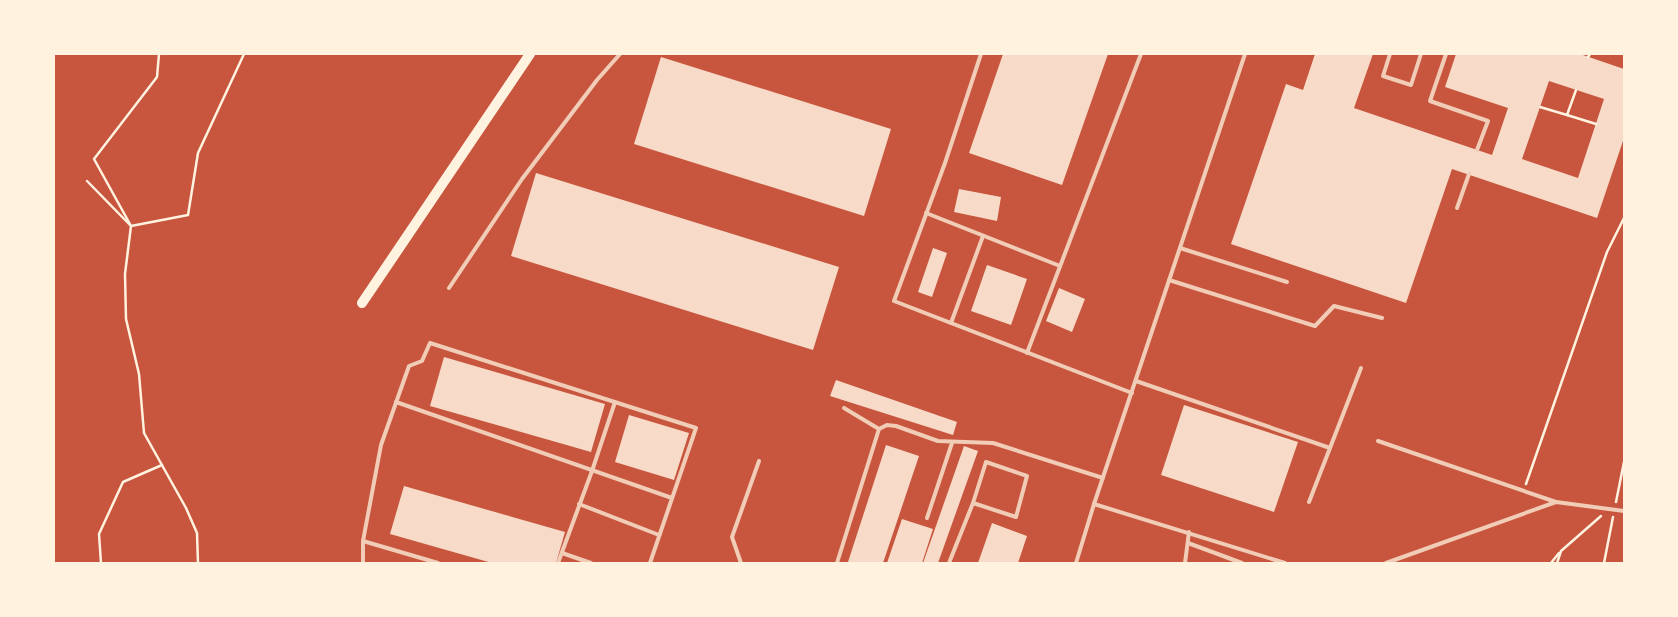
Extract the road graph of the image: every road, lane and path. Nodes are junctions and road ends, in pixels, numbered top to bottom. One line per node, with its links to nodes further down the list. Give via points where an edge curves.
1 (159, 54): 21 (path, via 157,77 94,159)
2 (244, 54): 21 (path, via 198,153 188,215)
3 (530, 54): 28 (main road)
4 (620, 54): 27 (lane, via 522,179)
5 (981, 54): 19 (lane)
6 (1141, 54): 24 (lane)
7 (1245, 54): 23 (lane)
8 (1390, 54): 9 (lane, via 1383,76 1411,85)
9 (1421, 54)
10 (1446, 54): 15 (lane, via 1430,101 1488,121)
11 (1576, 90): 13 (path)
12 (1540, 108): 13 (path)
13 (1567, 115): 14 (path)
14 (1596, 124)
15 (1477, 150)
16 (1469, 174): 18 (lane)
17 (87, 181): 21 (path)
18 (1458, 208)
19 (926, 213): 22 (lane); 30 (lane, via 894,301)
20 (1624, 218): 46 (path, via 1607,252)
21 (131, 226): 43 (path, via 125,274 126,319 139,374 144,433)
22 (983, 236): 24 (lane); 30 (lane)
23 (1180, 248): 25 (lane); 26 (lane)
24 (1060, 266): 31 (lane)
25 (1169, 280): 29 (lane, via 1315,326 1334,306); 33 (lane)
26 (1287, 282)
27 (449, 288)
28 (362, 303)
29 (1382, 318)
30 (950, 323): 31 (lane)
31 (1027, 353): 34 (lane)
32 (1361, 368): 41 (lane)
33 (1136, 381): 34 (lane); 41 (lane)
34 (1132, 393): 45 (lane)
35 (396, 402): 36 (lane, via 409,366 422,361 430,343); 44 (lane); 58 (lane, via 380,444)
36 (615, 402): 44 (lane); 47 (lane, via 696,428)
37 (844, 408): 38 (lane)
38 (879, 429): 40 (lane, via 887,425 896,426); 70 (lane)
39 (1378, 441): 46 (lane)
40 (952, 443): 45 (lane, via 993,443); 55 (lane)
41 (1330, 448): 48 (lane)
42 (760, 461): 69 (lane, via 732,537)
43 (162, 465): 62 (path, via 123,482 98,534); 63 (path, via 197,533)
44 (592, 471): 47 (lane); 51 (lane)
45 (1103, 478): 52 (lane)
46 (1524, 490): 49 (lane)
47 (672, 498): 57 (lane)
48 (1308, 502)
49 (1556, 502): 53 (lane); 76 (lane)
50 (973, 503): 50 (lane, via 1016,517 1027,476 986,462); 71 (lane)
51 (579, 504): 57 (lane); 61 (lane)
52 (1094, 504): 56 (lane); 72 (lane)
53 (1608, 509): 54 (lane); 60 (path)
54 (1624, 511)
55 (927, 518)
56 (1189, 532): 59 (lane); 75 (lane)
57 (660, 534): 68 (lane)
58 (364, 541): 64 (lane); 65 (lane)
59 (1188, 543): 73 (lane); 74 (lane)
60 (1560, 551): 77 (path); 78 (path)
61 (562, 553): 66 (lane); 67 (lane)
62 (101, 563)
63 (198, 563)
64 (363, 563)
65 (438, 563)
66 (558, 563)
67 (591, 563)
68 (650, 563)
69 (740, 563)
70 (838, 563)
71 (949, 563)
72 (1076, 563)
73 (1185, 563)
74 (1242, 563)
75 (1285, 563)
76 (1386, 563)
77 (1550, 563)
78 (1557, 563)

